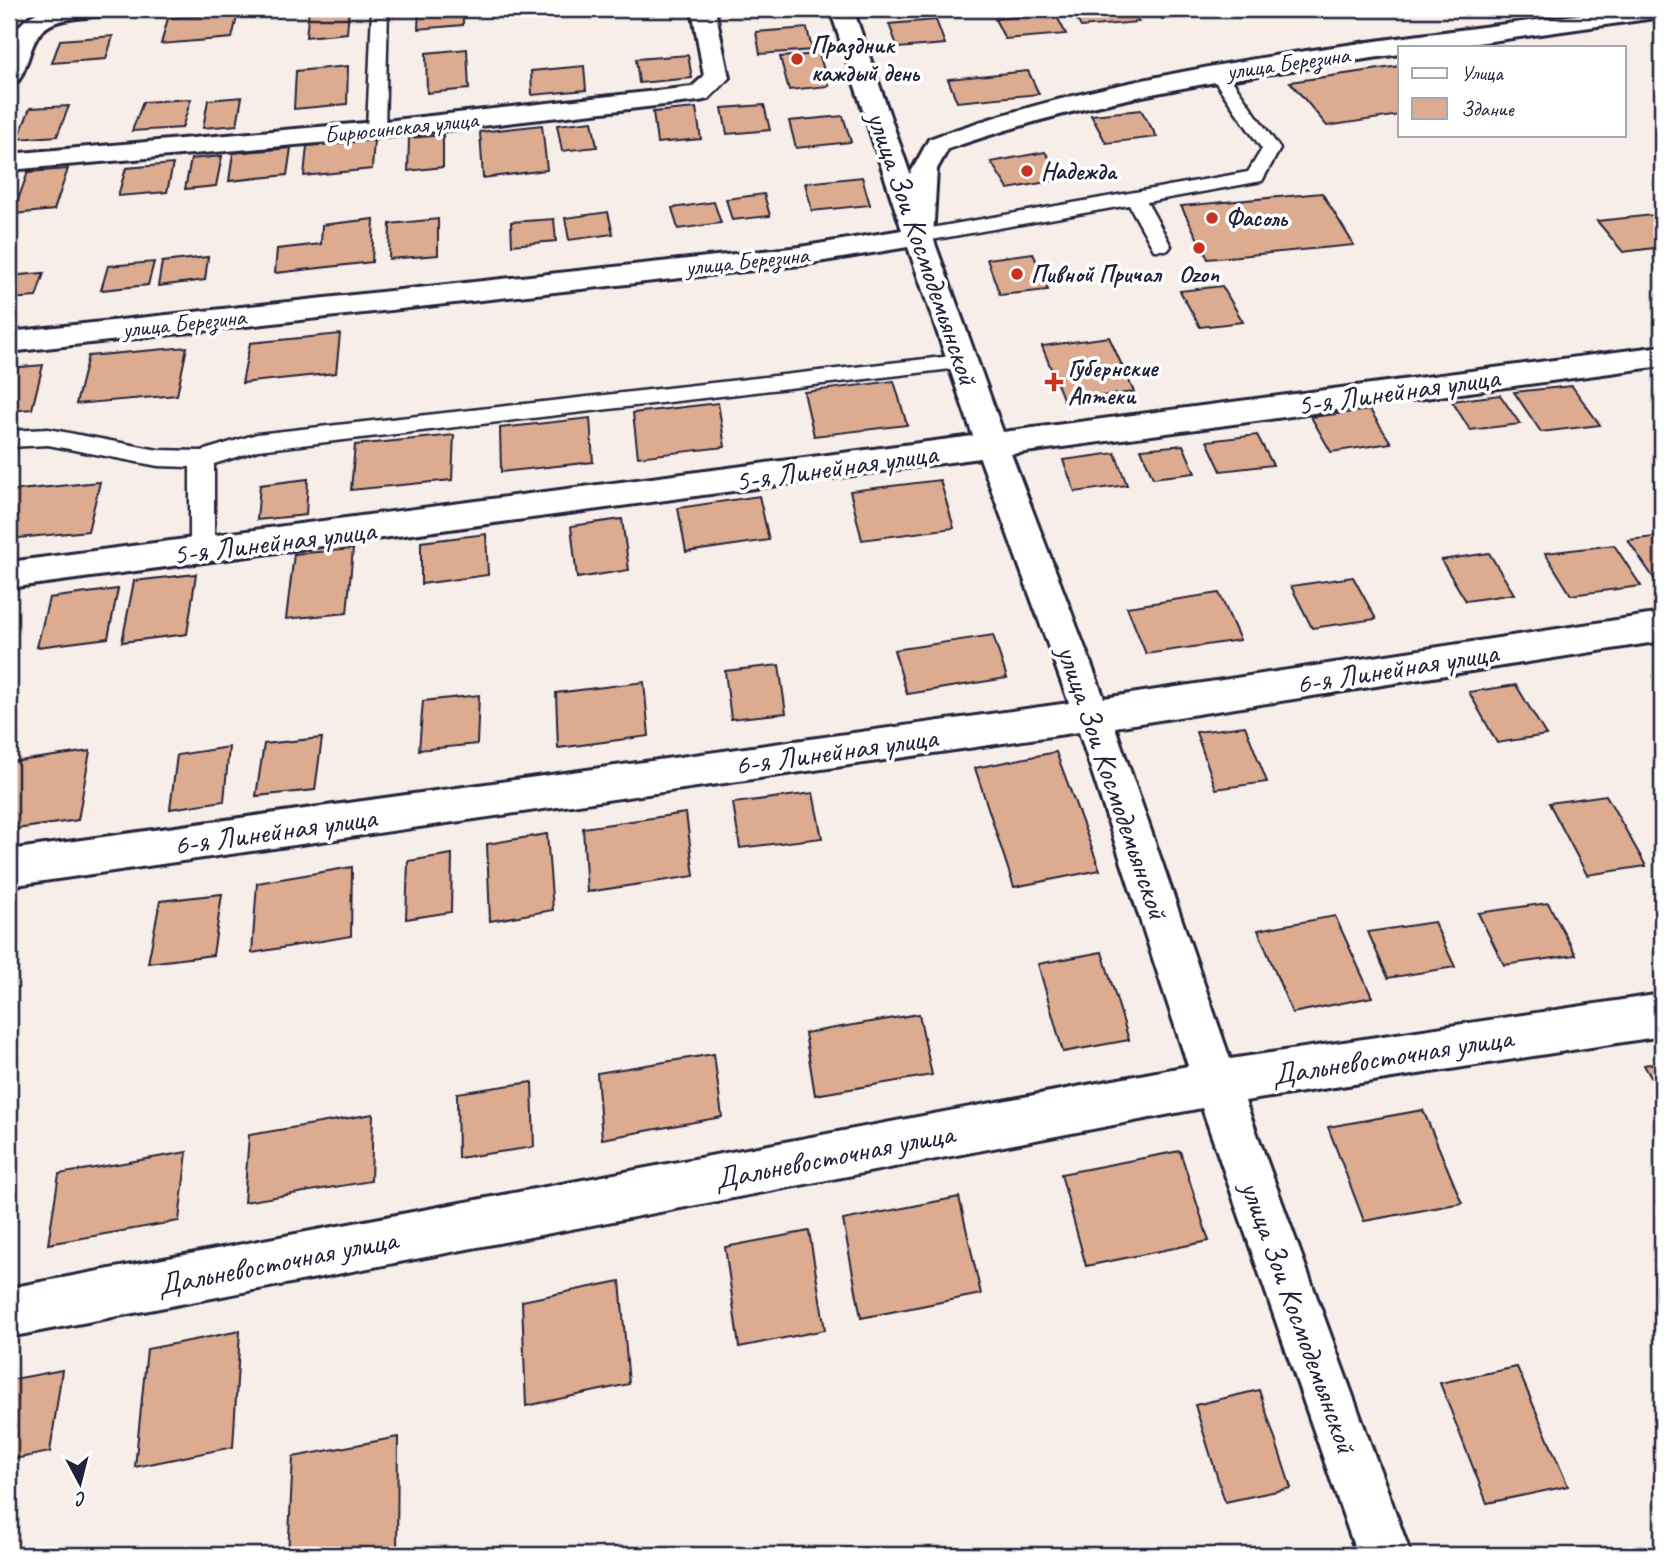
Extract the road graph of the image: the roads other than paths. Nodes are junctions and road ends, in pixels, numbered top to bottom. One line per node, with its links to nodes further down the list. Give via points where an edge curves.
1 (96, 9): 9 (street, via 32,22)
2 (380, 9): 10 (lane)
3 (703, 9): 10 (street, Бирюсинская улица, via 717,78 699,94)
4 (841, 9): 13 (street, улица Зои Космодемьянской)
5 (1662, 10): 6 (street, улица Березина)
6 (1407, 46)
7 (1398, 47): 8 (street, улица Березина)
8 (1218, 73): 12 (lane, via 1271,149 1255,177); 13 (street, улица Березина, via 1075,100 938,144 924,169)
9 (9, 76)
10 (376, 130): 11 (street, Бирюсинская улица)
11 (9, 162)
12 (1134, 197): 13 (lane); 14 (lane)
13 (920, 236): 15 (street, улица Березина, via 800,256); 17 (street, улица Зои Космодемьянской)
14 (1161, 247)
15 (9, 342)
16 (1662, 356): 19 (street, 5-я Линейная улица)
17 (961, 362): 19 (street, улица Зои Космодемьянской); 20 (lane, via 257,442)
18 (9, 439): 20 (lane, via 48,437 158,458)
19 (993, 446): 21 (street, 5-я Линейная улица); 24 (street, улица Зои Космодемьянской)
20 (202, 459): 21 (lane)
21 (202, 551): 22 (street, 5-я Линейная улица)
22 (9, 575)
23 (1662, 627): 24 (street, 6-я Линейная улица)
24 (1092, 715): 25 (street, 6-я Линейная улица); 27 (street, улица Зои Космодемьянской)
25 (9, 869)
26 (1662, 1015): 27 (street, Дальневосточная улица)
27 (1216, 1083): 28 (street, Дальневосточная улица); 29 (street, улица Зои Космодемьянской)
28 (9, 1313)
29 (1384, 1555)

